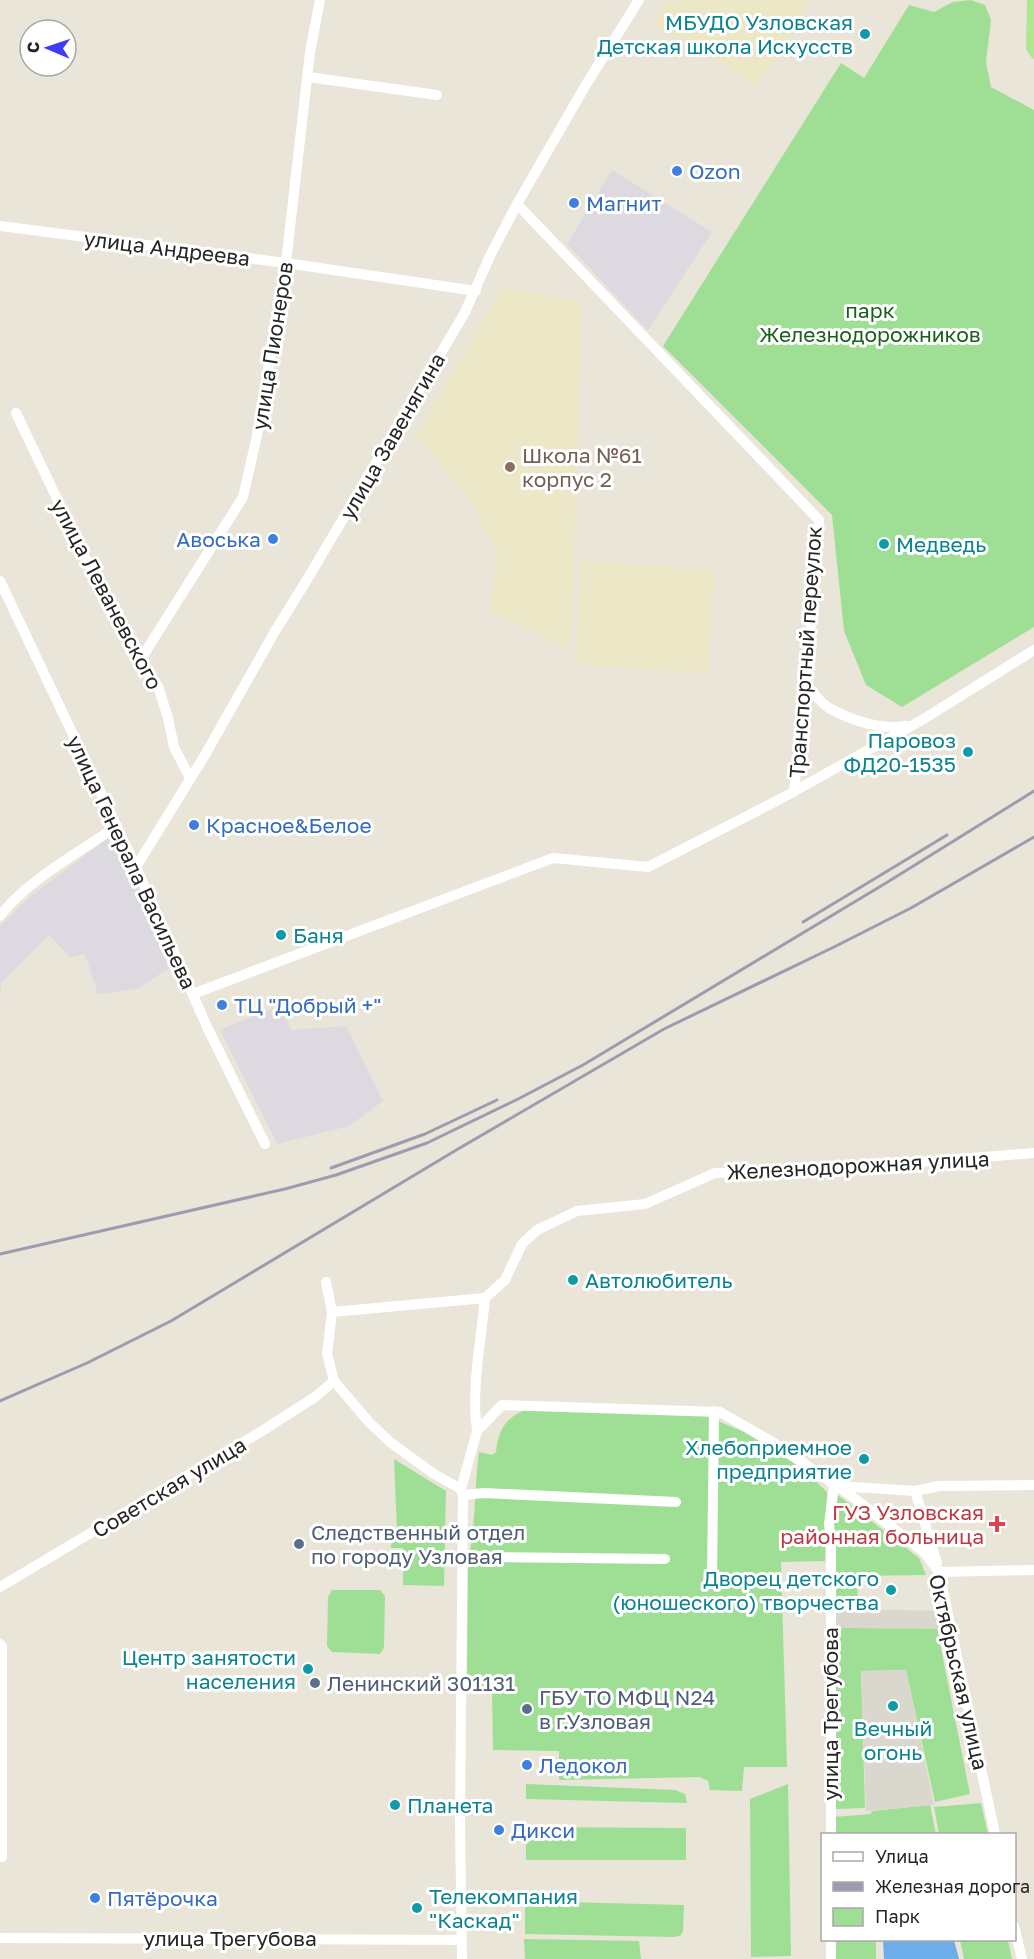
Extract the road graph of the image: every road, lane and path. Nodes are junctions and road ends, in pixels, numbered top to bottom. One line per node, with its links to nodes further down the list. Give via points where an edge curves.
1 (320, 0): 3 (street, улица Пионеров)
2 (639, 0): 5 (street, улица Завенягина)
3 (308, 77): 4 (street); 7 (street, улица Пионеров)
4 (437, 95)
5 (517, 204): 8 (street, улица Завенягина); 13 (street, Транспортный переулок, via 819,520)
6 (0, 226): 7 (street, улица Андреева)
7 (286, 263): 8 (street, улица Андреева); 12 (street, улица Пионеров, via 243,497)
8 (476, 291): 15 (street, улица Завенягина)
9 (16, 413): 12 (street, улица Леваневского)
10 (0, 581): 17 (street, улица Генерала Васильева)
11 (1034, 650): 14 (street)
12 (139, 662): 15 (street, улица Леваневского, via 158,686 174,747)
13 (806, 685): 14 (street, via 828,707 871,726); 16 (street, Транспортный переулок)
14 (911, 726): 16 (street)
15 (190, 778): 18 (street, улица Завенягина)
16 (794, 792): 20 (street, Транспортный переулок, via 648,867 553,858)
17 (117, 826): 18 (street, улица Генерала Васильева); 19 (street, via 26,889)
18 (136, 867): 20 (street, улица Генерала Васильева)
19 (0, 915)
20 (193, 994): 21 (street, улица Генерала Васильева)
21 (265, 1144)
22 (1034, 1154): 24 (street, Железнодорожная улица, via 784,1173 715,1173 645,1204 577,1211 537,1230 522,1244 505,1280)
23 (326, 1282): 25 (street)
24 (485, 1298): 25 (street); 28 (street, via 474,1413)
25 (332, 1311): 26 (street, via 327,1354)
26 (334, 1381): 32 (street, via 390,1442); 39 (street, Советская улица, via 262,1431)
27 (714, 1411): 28 (street, via 502,1404); 29 (street, Октябрьская улица, via 774,1443); 38 (street)
28 (477, 1431): 32 (street)
29 (834, 1485): 31 (street); 37 (street, Октябрьская улица, via 924,1552); 42 (street, улица Трегубова, via 829,1524)
30 (1034, 1485): 31 (street, via 939,1486)
31 (915, 1491): 37 (street)
32 (462, 1492): 33 (street); 34 (street)
33 (676, 1502)
34 (461, 1555): 35 (street); 47 (street)
35 (664, 1559)
36 (1034, 1570): 37 (street)
37 (939, 1572): 43 (street, Октябрьская улица)
38 (712, 1579)
39 (0, 1587)
40 (0, 1644): 41 (street)
41 (1, 1785): 44 (street)
42 (831, 1833)
43 (995, 1833)
44 (2, 1857)
45 (1016, 1934): 51 (street)
46 (0, 1938): 47 (street, улица Трегубова)
47 (460, 1940): 49 (street)
48 (831, 1941): 50 (street)
49 (462, 1959)
50 (831, 1959)
51 (1022, 1959)

